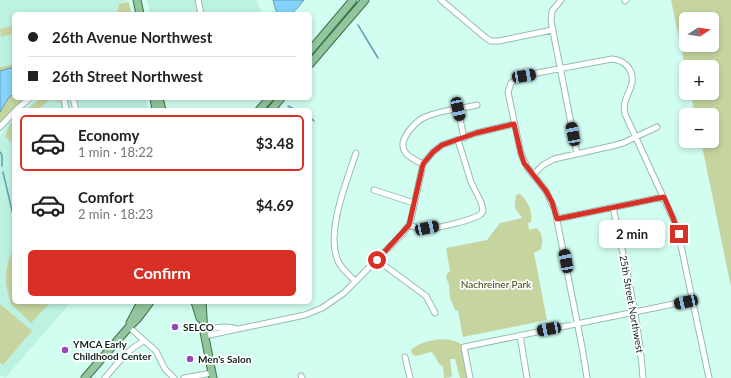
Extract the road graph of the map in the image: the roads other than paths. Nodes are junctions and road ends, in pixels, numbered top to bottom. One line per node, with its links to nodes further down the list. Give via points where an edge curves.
1 (137, 0): 7 (main road)
2 (198, 0): 8 (street)
3 (353, 0): 10 (main road)
4 (365, 0): 11 (main road)
5 (441, 0): 9 (street, via 491,40 499,41)
6 (561, 0): 9 (street, via 551,14)
7 (140, 12)
8 (201, 12)
9 (552, 30): 12 (street)
10 (312, 49)
11 (312, 62)
12 (560, 69): 22 (street, via 521,76 511,83 508,94); 25 (street, via 612,59 624,62 632,79 624,107); 29 (street)
13 (28, 100): 17 (street)
14 (268, 100): 18 (main road)
15 (279, 100): 19 (main road)
16 (477, 105): 20 (street)
17 (18, 108)
18 (261, 108)
19 (273, 108)
20 (458, 109): 26 (street); 30 (street, via 424,117 406,136 403,145 405,152)
21 (12, 114): 23 (street)
22 (514, 124): 26 (street); 31 (street, via 522,158)
23 (0, 127)
24 (656, 127): 25 (street)
25 (635, 137): 29 (street, via 612,146); 33 (street)
26 (464, 138): 27 (street)
27 (458, 140): 30 (street, via 437,148); 37 (street, via 471,182 481,202 482,213 474,219 427,228)
28 (356, 152): 39 (street, via 342,195 333,241 338,262)
29 (577, 154): 31 (street, via 551,160)
30 (423, 164): 34 (street)
31 (533, 174): 36 (street, via 550,196)
32 (374, 190): 34 (street)
33 (664, 197): 35 (street); 40 (street, via 679,234)
34 (414, 203): 37 (street)
35 (613, 207): 36 (street); 44 (street, 25th Street Northwest)
36 (557, 219): 46 (street)
37 (409, 225): 38 (street)
38 (377, 260): 39 (street); 45 (street, via 426,296)
39 (355, 281): 48 (street, via 336,299 314,312 238,329 222,326)
40 (693, 300): 44 (street); 62 (street)
41 (140, 304): 47 (main road)
42 (148, 304): 47 (main road)
43 (200, 304): 48 (main road)
44 (635, 312): 46 (street); 61 (street, 25th Street Northwest)
45 (435, 313)
46 (578, 323): 49 (street); 60 (street)
47 (129, 327): 50 (street); 53 (main road)
48 (204, 333): 52 (main road)
49 (520, 335): 58 (street, via 464,347); 59 (street)
50 (144, 341): 54 (street, via 127,352); 55 (street, via 156,351 165,370)
51 (406, 357): 57 (street)
52 (212, 376): 56 (street)
53 (85, 378)
54 (105, 378)
55 (174, 378)
56 (184, 378)
57 (410, 378)
58 (470, 378)
59 (527, 378)
60 (587, 378)
61 (643, 378)
62 (709, 378)

